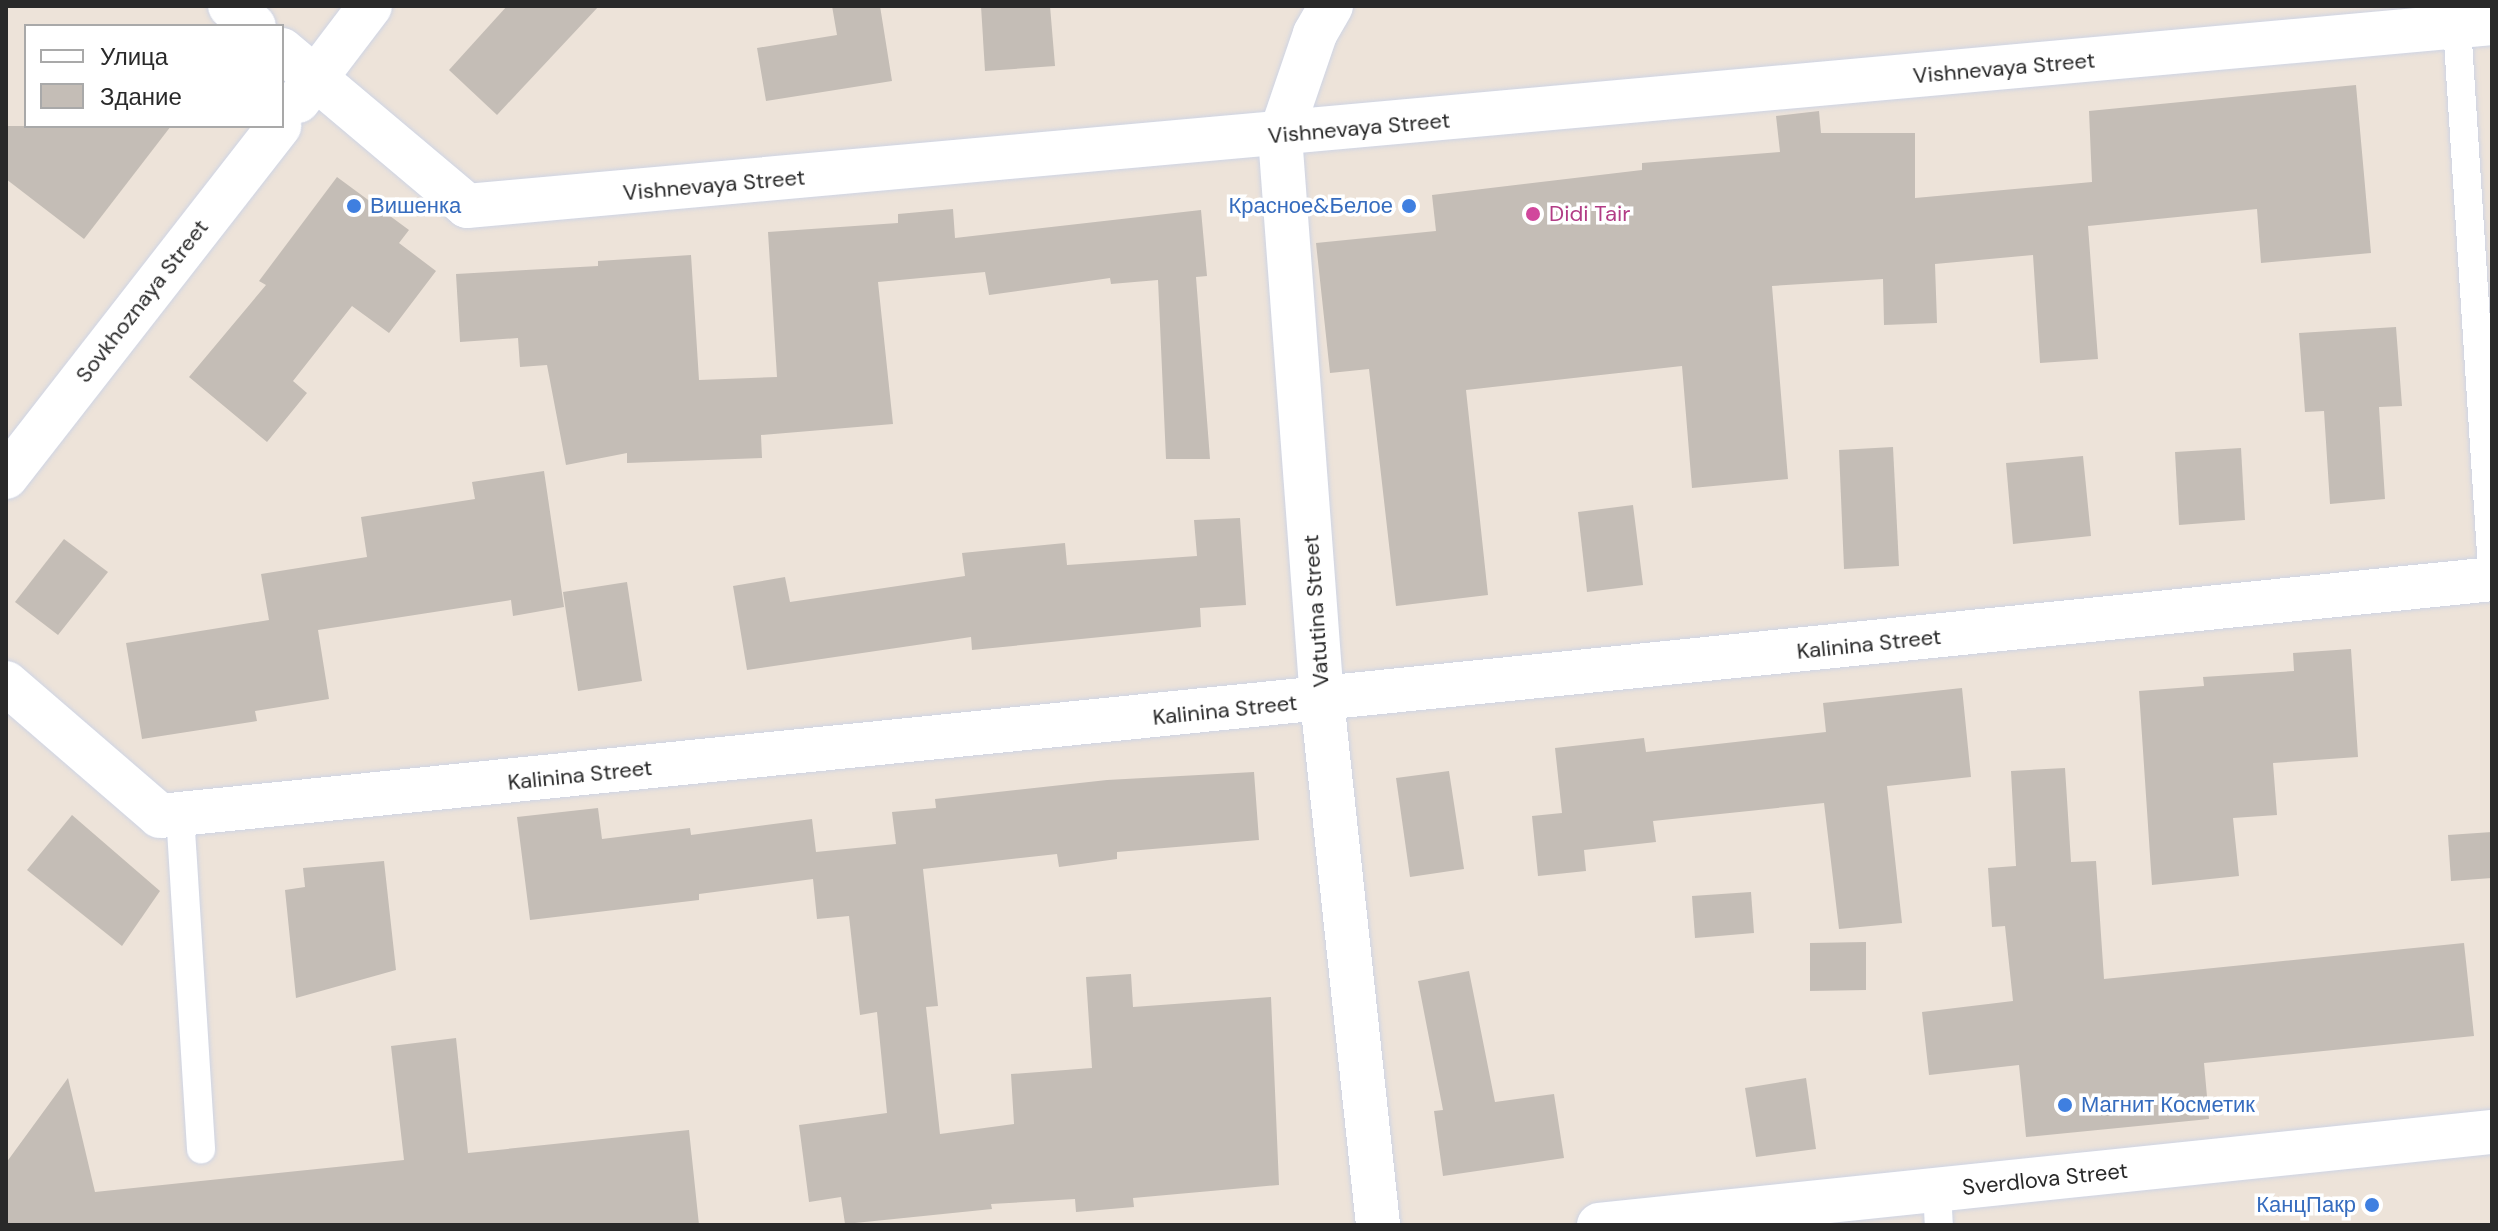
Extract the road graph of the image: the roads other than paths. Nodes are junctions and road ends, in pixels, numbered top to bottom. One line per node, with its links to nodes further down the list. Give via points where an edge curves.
1 (230, 6): 4 (street)
2 (370, 6): 7 (street, Sovkhoznaya Street)
3 (1331, 6): 10 (street, Vatutina Street, via 1315,34)
4 (252, 24)
5 (2475, 24): 10 (street, Vishnevaya Street); 12 (lane)
6 (284, 52): 7 (street, Vishnevaya Street)
7 (316, 79): 8 (street, Sovkhoznaya Street); 10 (street, Vishnevaya Street, via 467,206)
8 (284, 119)
9 (277, 128): 11 (street, Sovkhoznaya Street)
10 (1280, 136): 15 (street, Vatutina Street)
11 (6, 477)
12 (2492, 568)
13 (2492, 579): 15 (street, Kalinina Street)
14 (6, 683): 16 (street, Kalinina Street, via 160,816)
15 (1322, 700): 16 (street, Kalinina Street); 20 (street, Vatutina Street)
16 (180, 814): 18 (lane)
17 (2492, 1132): 19 (street, Sverdlova Street)
18 (201, 1149)
19 (1938, 1207): 21 (street, Sverdlova Street)
20 (1378, 1225)
21 (1599, 1225)

